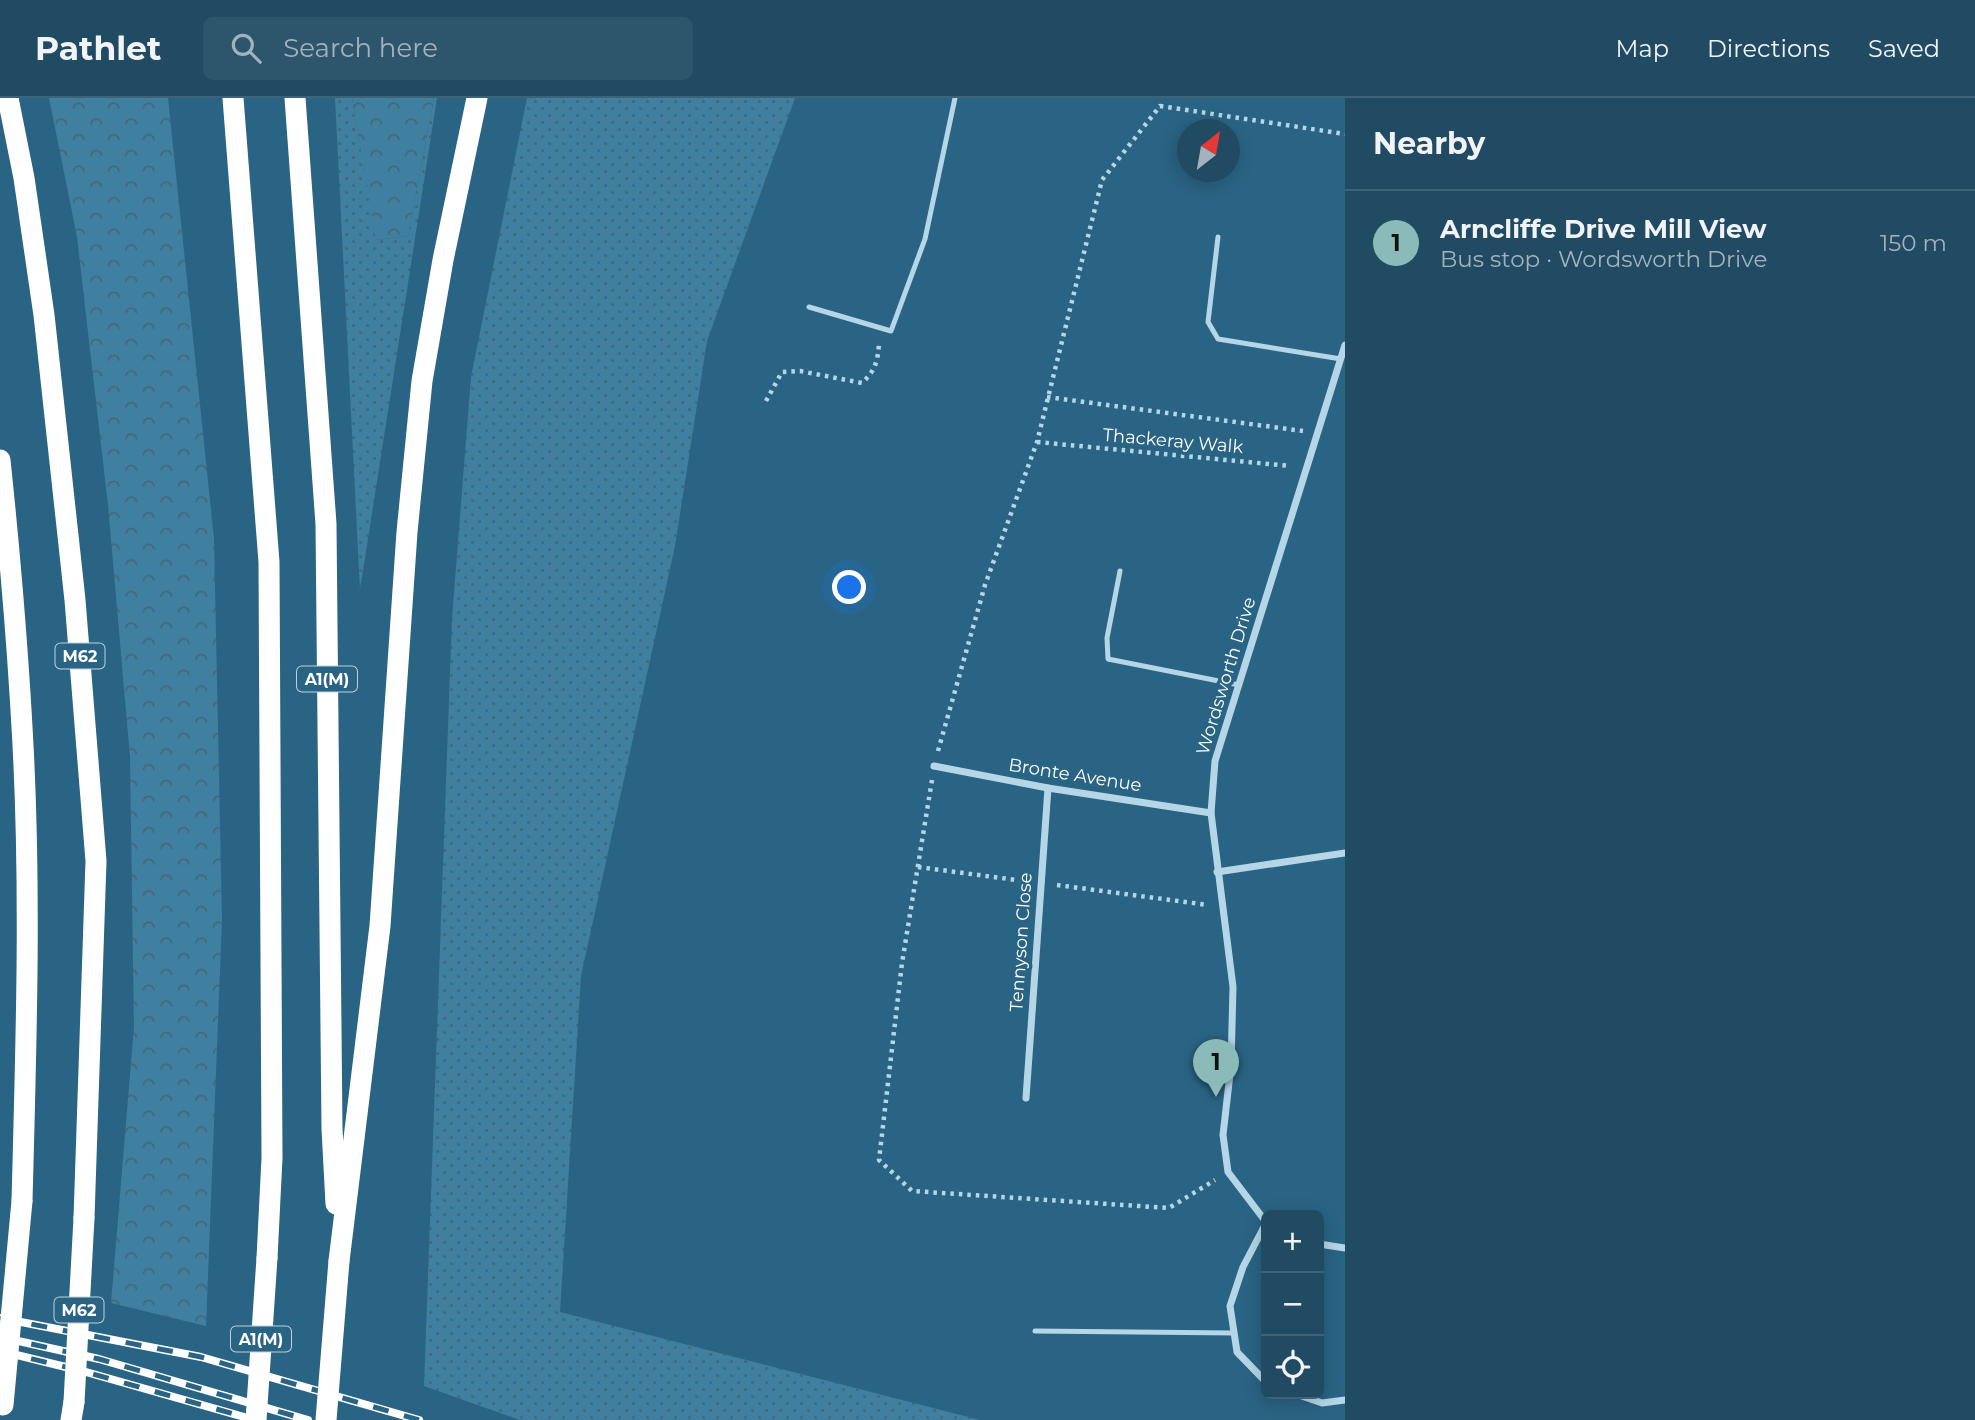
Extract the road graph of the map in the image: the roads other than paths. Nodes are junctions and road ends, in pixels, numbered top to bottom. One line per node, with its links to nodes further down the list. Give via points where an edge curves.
1 (8, 98): 29 (highway, M62, bridge, via 44,315 75,600 96,861 84,1218)
2 (233, 98): 31 (highway, A1(M), bridge, via 269,562 272,1158)
3 (295, 98): 23 (highway, A1(M), via 326,524 332,1129)
4 (477, 98): 23 (highway, via 422,381 380,926)
5 (956, 98): 7 (lane, via 925,239 891,331)
6 (1218, 237): 9 (lane, via 1208,323 1218,339)
7 (809, 307)
8 (1345, 345): 9 (street, Wordsworth Drive)
9 (1343, 359): 12 (street, Wordsworth Drive)
10 (0, 460): 30 (highway, bridge, via 23,748 27,985 22,1201)
11 (1120, 571): 12 (lane, via 1107,638 1108,659)
12 (1239, 685): 15 (street, Wordsworth Drive, via 1215,761)
13 (934, 766): 14 (street, Bronte Avenue)
14 (1048, 788): 15 (street, Bronte Avenue); 18 (street, Tennyson Close)
15 (1211, 813): 17 (street, Wordsworth Drive)
16 (1345, 853): 17 (street)
17 (1217, 872): 19 (street, Wordsworth Drive, via 1233,987 1223,1135 1228,1172)
18 (1026, 1098)
19 (1261, 1216)
20 (1261, 1233): 25 (street, via 1230,1306)
21 (1324, 1245): 22 (street)
22 (1345, 1248)
23 (339, 1261): 32 (highway, A1(M), bridge)
24 (1035, 1331): 25 (lane)
25 (1234, 1333): 26 (street, via 1237,1352)
26 (1261, 1377)
27 (1310, 1399): 28 (street, via 1322,1403)
28 (1345, 1400)
29 (72, 1411)
30 (2, 1413)
31 (256, 1420)
32 (326, 1420)

